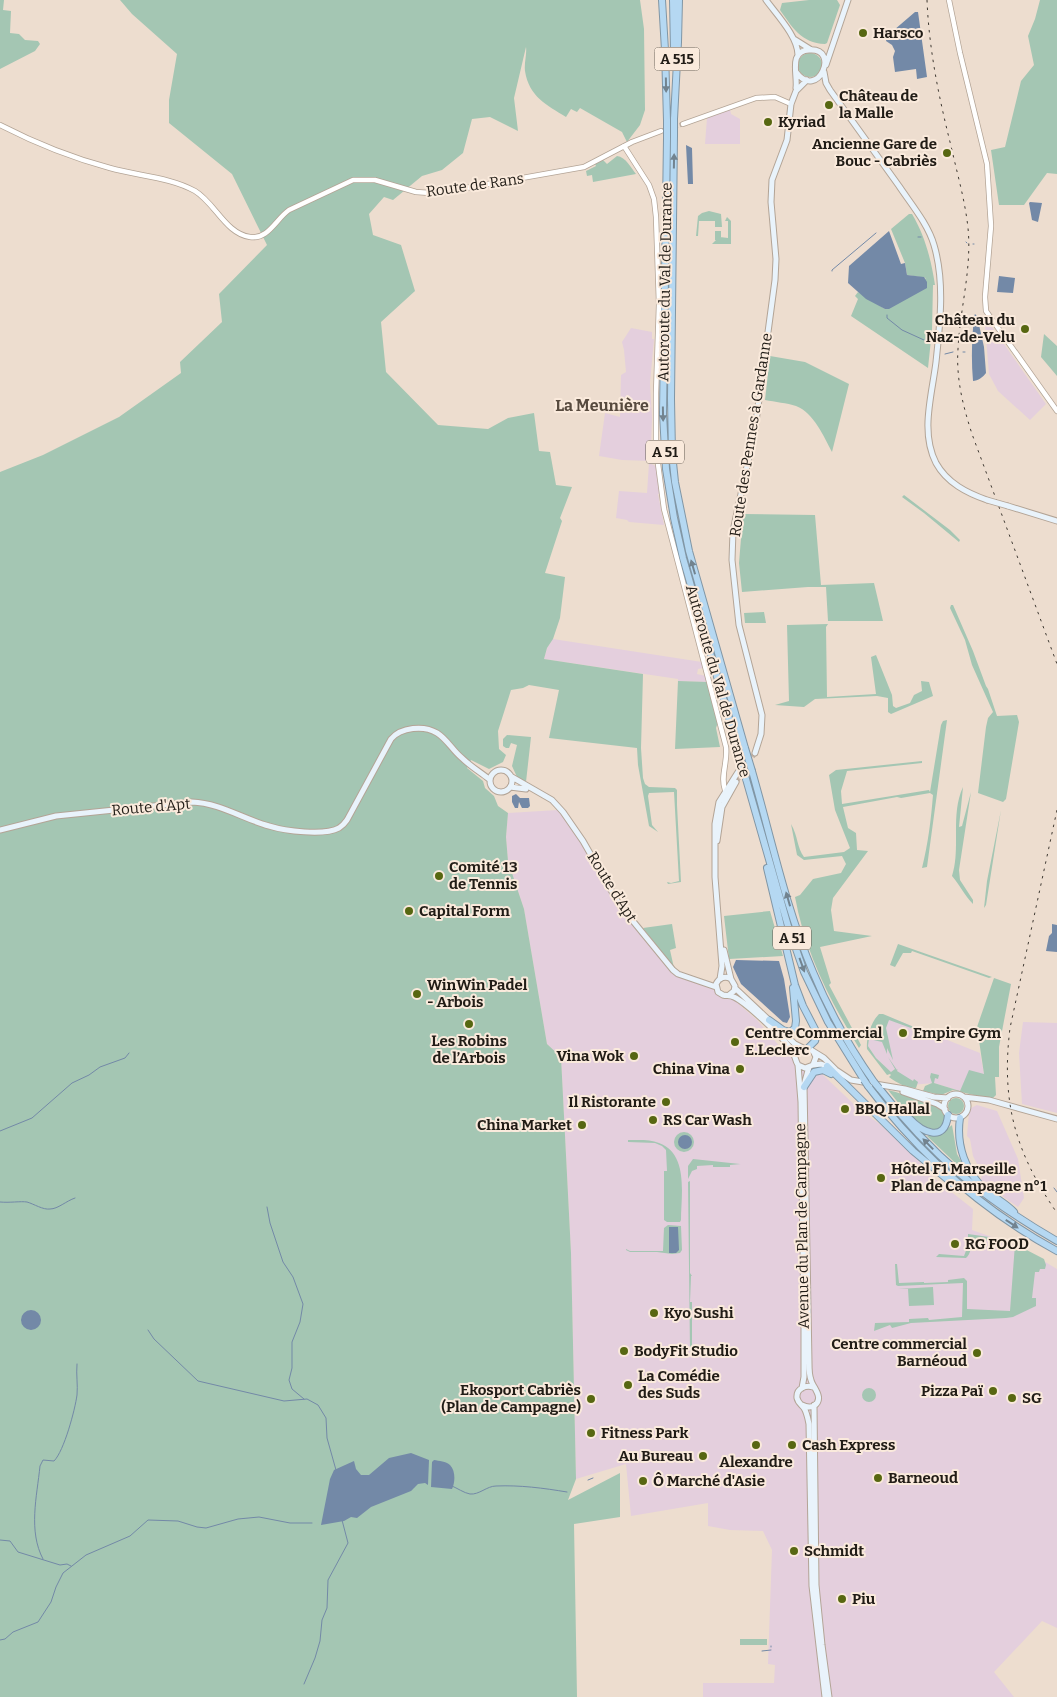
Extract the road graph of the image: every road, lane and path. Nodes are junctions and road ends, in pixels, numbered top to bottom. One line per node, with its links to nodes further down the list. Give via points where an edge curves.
1 (661, 0): 33 (highway, Autoroute du Val de Durance / A 51, one-way to 33, bridge, via 667,121 663,400 666,470 680,545)
2 (673, 0): 19 (highway, Autoroute du Val de Durance / A 51)
3 (679, 0): 19 (highway, A 515)
4 (766, 0): 7 (main road)
5 (848, 0): 8 (main road)
6 (949, 0): 24 (street, via 987,164 992,226 984,304)
7 (793, 38): 9 (main road); 11 (main road, via 798,46)
8 (832, 48): 10 (main road); 12 (main road)
9 (811, 50): 10 (main road); 11 (main road)
10 (820, 53): 12 (main road, via 825,62)
11 (798, 55): 13 (main road, via 794,64)
12 (824, 70): 14 (main road, via 821,76); 15 (main road)
13 (796, 72): 14 (main road); 16 (main road)
14 (810, 80): 15 (main road); 16 (main road)
15 (830, 90): 25 (main road, bridge, via 914,208 934,242 940,310 928,439 936,462 958,487 971,494)
16 (795, 93): 17 (street); 18 (main road, Route des Pennes à Gardanne)
17 (781, 98): 18 (street); 20 (street, via 756,98)
18 (791, 104): 26 (main road, Route des Pennes à Gardanne, via 787,140 772,180 774,280 760,397 733,530 735,598 760,726)
19 (674, 119): 56 (highway, Autoroute du Val de Durance / A 51, one-way to 19, bridge, via 821,991 807,959 689,550 672,453)
20 (683, 124)
21 (0, 125): 23 (street, Route de Rans, via 55,151 196,191 233,229 253,238 262,236 289,210 353,180 375,180 416,192 449,191 573,170)
22 (661, 131): 23 (street, Route de Rans)
23 (624, 146): 28 (street, via 649,185 654,199 659,304 658,473 667,526 726,747)
24 (1057, 411)
25 (1056, 522)
26 (754, 752)
27 (470, 764): 29 (main road, Route d'Apt); 32 (main road, Route d'Apt); 38 (main road, Route d'Apt, via 433,731 411,729 400,732 391,739 347,820 333,830 281,829 210,804 192,802 56,816)
28 (725, 765): 34 (street, via 726,775); 37 (street)
29 (494, 771): 31 (main road, via 507,770); 32 (main road)
30 (738, 772): 34 (main road)
31 (512, 778): 35 (main road); 36 (main road, Route d'Apt)
32 (489, 779): 35 (main road, via 490,786 496,791 504,792)
33 (747, 781): 41 (highway); 56 (highway, Autoroute du Val de Durance / A 51, one-way to 56, via 804,972 828,1022)
34 (733, 782): 37 (main road); 39 (main road, via 721,810)
35 (510, 787): 36 (main road, Route d'Apt)
36 (531, 790): 44 (main road, Route d'Apt, via 552,800 563,812 584,841 619,904 668,965 678,974)
37 (725, 790): 39 (main road, via 715,824)
38 (0, 830)
39 (715, 877): 40 (main road)
40 (720, 930): 42 (main road); 43 (main road)
41 (787, 950): 48 (highway, via 796,1026 788,1032); 49 (highway, via 798,996 817,1034 815,1041)
42 (720, 979): 43 (main road); 44 (main road, Route d'Apt); 45 (main road)
43 (731, 979): 46 (main road)
44 (696, 980): 45 (main road, Route d'Apt)
45 (716, 988): 47 (main road, via 720,994)
46 (735, 988): 47 (main road); 48 (main road)
47 (729, 995): 51 (main road, via 740,1001 787,1044)
48 (769, 1020): 49 (main road, via 791,1040)
49 (806, 1048): 50 (main road); 51 (main road, via 797,1053)
50 (814, 1053): 52 (main road, via 816,1057); 54 (main road)
51 (797, 1062): 52 (main road, via 805,1068); 71 (main road, Avenue du Plan de Campagne, via 804,1322)
52 (811, 1066): 53 (main road); 57 (main road, Avenue du Plan de Campagne)
53 (827, 1066): 54 (main road); 55 (highway)
54 (836, 1070): 58 (main road, via 854,1081)
55 (840, 1080): 57 (highway, via 821,1070 812,1074); 66 (highway, via 922,1159 966,1194)
56 (875, 1085): 63 (highway, via 912,1122 926,1131 941,1131 946,1125); 66 (highway, Autoroute du Val de Durance / A 51, via 906,1133 938,1166); 67 (highway, Autoroute du Val de Durance / A 51, one-way to 56, via 950,1166)
57 (804, 1086): 70 (main road, Avenue du Plan de Campagne, via 809,1369)
58 (891, 1088): 59 (main road); 63 (main road, via 933,1103)
59 (948, 1098): 60 (main road, via 956,1094); 63 (main road, via 945,1102)
60 (964, 1098): 61 (main road); 62 (main road)
61 (993, 1102): 62 (main road, via 975,1102); 65 (main road)
62 (968, 1108): 64 (main road)
63 (947, 1112): 64 (main road, via 953,1118)
64 (960, 1118): 67 (highway, via 960,1142 972,1174)
65 (1057, 1119)
66 (978, 1199): 69 (highway, Autoroute du Val de Durance / A 51, one-way to 69)
67 (1019, 1219): 68 (highway, Autoroute du Val de Durance / A 51)
68 (1057, 1241)
69 (1057, 1251)
70 (814, 1387): 71 (main road); 73 (main road, via 818,1397)
71 (802, 1388): 72 (main road, via 797,1398)
72 (802, 1405): 73 (main road); 74 (main road, via 809,1424 812,1586)
73 (814, 1405): 75 (main road, via 816,1585)
74 (825, 1697)
75 (829, 1697)

